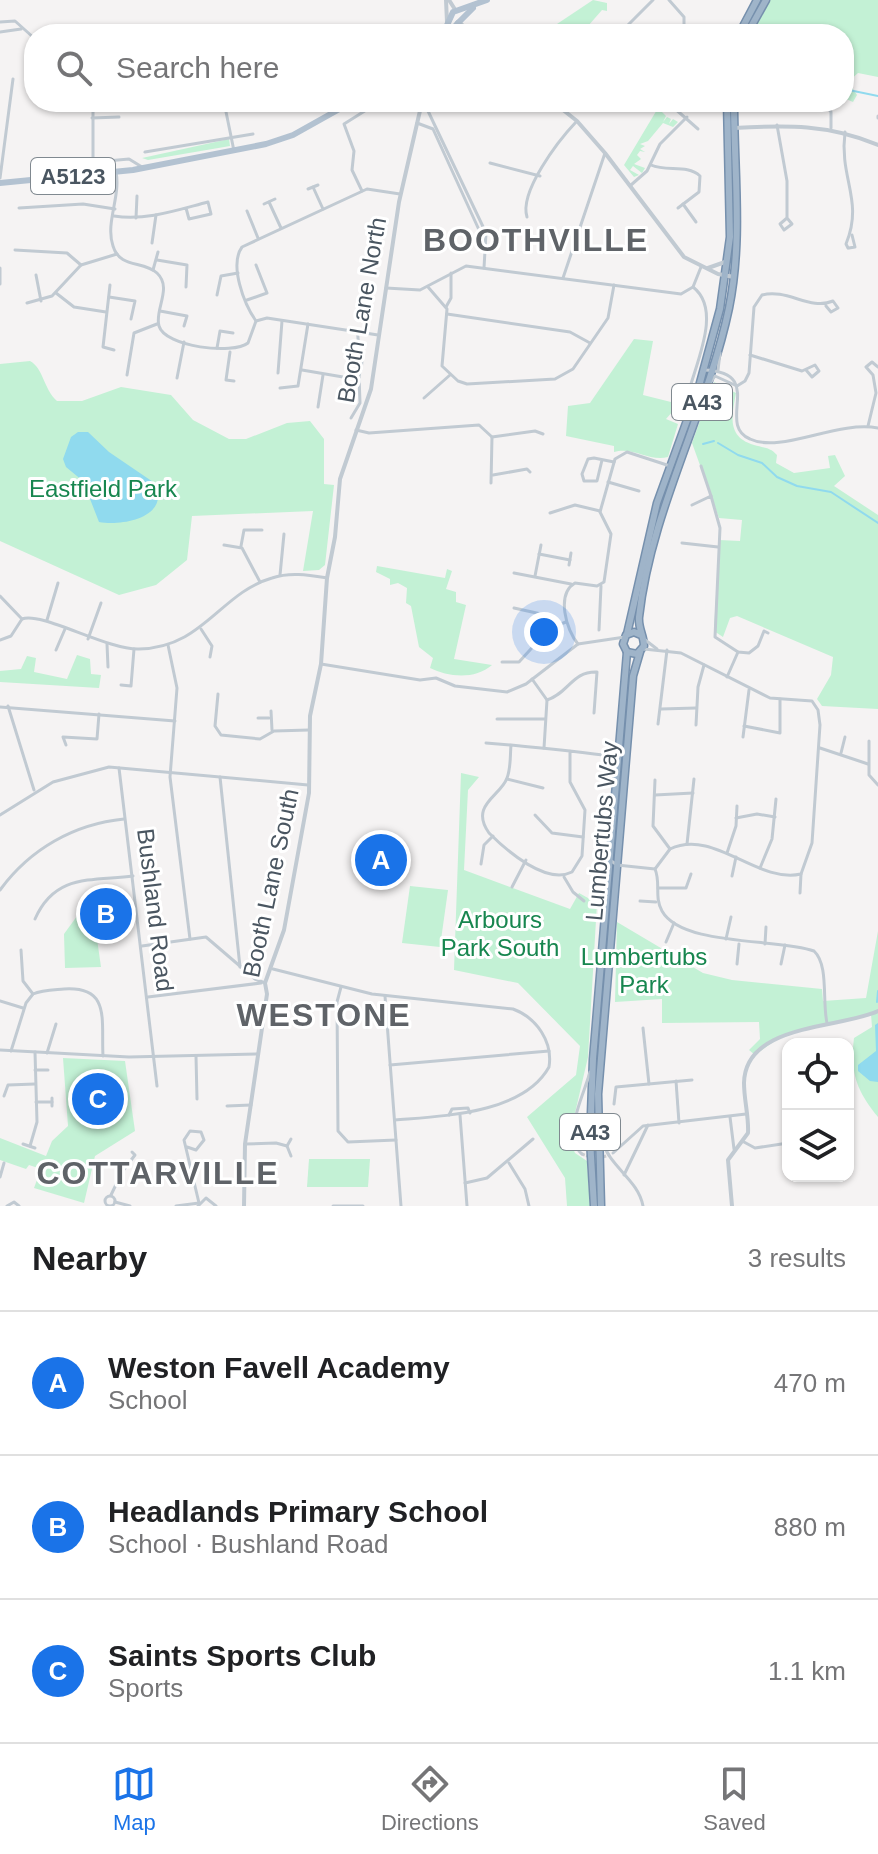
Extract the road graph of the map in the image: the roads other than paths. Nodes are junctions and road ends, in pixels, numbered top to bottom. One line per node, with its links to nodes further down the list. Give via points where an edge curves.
1 (448, 0): 8 (street); 10 (street)
2 (487, 0): 10 (main road)
3 (653, 0): 9 (street)
4 (669, 0): 16 (street)
5 (757, 0): 17 (highway)
6 (766, 0): 18 (highway)
7 (640, 1): 9 (street)
8 (447, 7): 10 (street); 12 (street)
9 (646, 7): 15 (street)
10 (457, 17): 13 (main road); 14 (street)
11 (0, 22): 19 (street, via 15,21)
12 (446, 24)
13 (452, 24)
14 (463, 24)
15 (629, 24)
16 (684, 24)
17 (744, 24)
18 (753, 24)
19 (21, 29): 20 (street); 21 (street)
20 (24, 31)
21 (0, 32)
22 (13, 79): 59 (street)
23 (92, 112): 36 (street)
24 (226, 112): 45 (street)
25 (334, 112): 47 (main road, A5123, via 293,135)
26 (363, 112): 62 (street, via 344,124 354,151 352,170)
27 (419, 112): 38 (street, Booth Lane North)
28 (428, 112): 85 (street, via 480,221)
29 (566, 112): 37 (street)
30 (680, 112): 35 (street)
31 (728, 112): 42 (highway, A43)
32 (733, 112): 42 (highway, A43)
33 (831, 112): 40 (street)
34 (119, 117): 36 (street)
35 (687, 117): 41 (street); 53 (street, via 660,144)
36 (92, 118): 51 (street)
37 (577, 121): 49 (street); 58 (street, via 550,151)
38 (417, 123): 63 (street, Booth Lane North); 85 (street, via 433,129)
39 (777, 125): 40 (street); 42 (street); 79 (street)
40 (831, 128): 43 (street)
41 (698, 129)
42 (731, 129): 90 (highway, A43); 100 (highway, A43, via 739,198)
43 (845, 132): 46 (street); 82 (street)
44 (253, 134): 45 (street)
45 (232, 138): 47 (street); 48 (street)
46 (878, 145)
47 (234, 151): 54 (main road, A5123)
48 (145, 152)
49 (605, 153): 60 (street); 101 (street)
50 (134, 161): 51 (street); 54 (street); 55 (street)
51 (93, 163): 57 (street)
52 (490, 163): 58 (street)
53 (651, 165): 60 (street); 68 (street, via 698,174 700,190)
54 (145, 168): 55 (main road, A5123)
55 (133, 170): 56 (main road, A5123)
56 (116, 172): 57 (main road, A5123); 72 (street)
57 (92, 174): 59 (main road, A5123)
58 (540, 176): 77 (street, via 526,197)
59 (0, 180)
60 (631, 185): 93 (street, via 682,255)
61 (313, 187): 73 (street)
62 (362, 191): 63 (street, via 376,188); 73 (street)
63 (400, 194): 108 (street, Booth Lane North)
64 (137, 196): 78 (street)
65 (275, 199): 66 (street)
66 (269, 202): 67 (street); 81 (street)
67 (264, 204)
68 (683, 204): 71 (street); 80 (street, via 694,220)
69 (19, 208): 72 (street, via 83,204)
70 (186, 208): 70 (street, via 208,202 211,214 189,219); 75 (street)
71 (678, 208)
72 (115, 209): 76 (street)
73 (323, 209): 81 (street)
74 (247, 211): 83 (street)
75 (156, 215): 78 (street); 84 (street)
76 (114, 216): 78 (street); 88 (street, via 111,237)
77 (527, 217)
78 (136, 218)
79 (787, 218)
80 (688, 221)
81 (281, 228): 83 (street)
82 (852, 235)
83 (258, 238): 97 (street, via 238,252)
84 (152, 243)
85 (486, 247): 95 (street)
86 (15, 250): 91 (street, via 63,252)
87 (158, 252): 89 (street)
88 (117, 254): 91 (street); 96 (street)
89 (157, 260): 96 (street); 105 (street, via 187,265)
90 (728, 260): 93 (street); 100 (highway, A43)
91 (81, 265): 109 (street)
92 (256, 265): 112 (street, via 267,293)
93 (701, 267): 100 (street); 107 (street)
94 (0, 268): 102 (street)
95 (484, 268): 98 (street, via 463,266); 101 (street)
96 (153, 270): 117 (street, via 163,284)
97 (238, 273): 110 (street, via 221,276); 112 (street)
98 (451, 273): 106 (street); 116 (street)
99 (36, 275): 113 (street)
100 (730, 276): 137 (highway, A43); 137 (highway, A43, via 722,338)
101 (563, 278): 104 (street)
102 (0, 284)
103 (110, 285): 111 (street)
104 (614, 285): 107 (street, via 677,294); 130 (street, via 610,315)
105 (186, 287)
106 (428, 287): 108 (street); 116 (street)
107 (693, 287): 151 (street, via 703,299 707,320)
108 (386, 288): 128 (street, Booth Lane North)
109 (56, 293): 113 (street); 118 (street, via 74,307)
110 (217, 295)
111 (109, 297): 118 (street); 120 (street, via 135,301)
112 (247, 300): 122 (street)
113 (41, 301): 114 (street)
114 (27, 303)
115 (826, 306): 134 (street, via 762,295 754,307)
116 (446, 307): 119 (street)
117 (160, 311): 123 (street); 125 (street, via 187,316)
118 (106, 312): 132 (street, via 103,347)
119 (447, 314): 130 (street, via 572,332); 143 (street, via 441,360)
120 (131, 319)
121 (282, 320): 122 (street); 124 (street); 139 (street)
122 (256, 321): 133 (street, via 248,343)
123 (158, 324): 129 (street, via 168,338); 141 (street, via 134,333)
124 (308, 324): 126 (street); 136 (street)
125 (184, 326)
126 (358, 331): 128 (street); 142 (street, via 363,359)
127 (233, 333): 131 (street, via 220,331)
128 (379, 335): 156 (street, Booth Lane North, via 368,399)
129 (184, 342): 131 (street); 145 (street)
130 (590, 343): 143 (street, via 573,369 559,378 467,384)
131 (217, 348): 133 (street)
132 (114, 350)
133 (231, 351): 146 (street, via 226,380)
134 (750, 355): 138 (street); 147 (street, via 745,381)
135 (878, 368): 144 (street); 144 (street, via 872,362 867,365)
136 (302, 370): 140 (street); 148 (street, via 297,388)
137 (711, 370): 147 (street, via 727,373); 149 (highway, A43); 161 (highway, A43)
138 (806, 370)
139 (278, 373)
140 (323, 374): 142 (street); 152 (street)
141 (127, 375)
142 (359, 375): 153 (street, via 360,403)
143 (450, 375): 150 (street)
144 (873, 375): 154 (street, via 876,393)
145 (177, 378)
146 (234, 381)
147 (737, 386): 149 (street, via 715,376); 154 (street, via 739,430 752,440 781,441 842,426)
148 (280, 388)
149 (706, 391): 203 (highway, A43, via 653,549 639,619)
150 (424, 398)
151 (687, 399)
152 (318, 407)
153 (351, 418)
154 (868, 426): 155 (street)
155 (878, 428)
156 (356, 430): 158 (street, via 469,424 486,429); 186 (street, Booth Lane North, via 341,473)
157 (543, 434): 158 (street)
158 (492, 437): 164 (street)
159 (602, 460): 159 (street, via 586,460 584,481 596,483); 160 (street)
160 (614, 462): 161 (street, via 627,452); 165 (street)
161 (670, 466): 202 (highway, A43)
162 (701, 466): 168 (street)
163 (530, 472): 164 (street)
164 (493, 475): 166 (street)
165 (608, 482): 167 (street); 170 (street)
166 (491, 483)
167 (639, 491)
168 (711, 496): 169 (street); 178 (street, via 719,518)
169 (692, 505)
170 (600, 512): 171 (street, via 575,505); 190 (street, via 611,534)
171 (550, 513)
172 (262, 530): 177 (street, via 244,530)
173 (284, 534): 184 (street)
174 (682, 543): 178 (street)
175 (224, 545): 177 (street)
176 (541, 545): 180 (street)
177 (240, 546): 187 (street)
178 (718, 547): 218 (street, via 715,637)
179 (571, 553): 181 (street)
180 (539, 554): 181 (street); 185 (street)
181 (570, 560): 182 (street)
182 (569, 565)
183 (514, 573): 185 (street)
184 (280, 575): 186 (street); 187 (street)
185 (535, 576): 189 (street)
186 (327, 578): 221 (street, Booth Lane North)
187 (260, 582): 199 (street)
188 (58, 583): 195 (street)
189 (571, 584): 190 (street); 196 (street)
190 (601, 585): 200 (street)
191 (0, 596): 194 (street)
192 (101, 603): 204 (street)
193 (514, 608): 197 (street, via 541,614)
194 (22, 619): 195 (street); 205 (street, via 9,637)
195 (47, 620): 198 (street)
196 (566, 622): 197 (street); 209 (street)
197 (552, 627): 220 (street, via 522,660)
198 (65, 629): 204 (street); 214 (street)
199 (201, 629): 210 (street); 211 (street)
200 (599, 630)
201 (768, 633): 218 (street, via 764,631 754,650)
202 (626, 636): 203 (highway); 206 (street); 216 (highway, A43)
203 (643, 637): 213 (street); 217 (highway, A43)
204 (88, 639): 207 (street)
205 (0, 640)
206 (609, 640): 209 (street); 216 (street)
207 (107, 644): 212 (street); 223 (street)
208 (218, 644): 211 (street)
209 (578, 644): 225 (street)
210 (168, 645): 212 (street); 244 (street, via 176,682)
211 (212, 646): 219 (street)
212 (134, 649): 226 (street, via 131,686)
213 (657, 649): 215 (street); 217 (street)
214 (56, 650)
215 (667, 650): 222 (street); 236 (street)
216 (626, 651): 217 (highway); 291 (highway, Lumbertubs Way / A43)
217 (641, 651): 287 (highway, Lumbertubs Way / A43, via 634,666)
218 (738, 652): 224 (street)
219 (210, 657)
220 (502, 662)
221 (321, 664): 225 (street, via 436,678 497,692); 248 (street, Booth Lane South)
222 (704, 664): 224 (street); 235 (street)
223 (108, 667)
224 (727, 677): 227 (street)
225 (532, 679): 230 (street)
226 (121, 685)
227 (750, 689): 229 (street); 247 (street)
228 (218, 694): 232 (street)
229 (780, 699): 250 (street); 259 (street, via 816,705)
230 (547, 700): 238 (street, via 566,690 577,675 597,672); 243 (street)
231 (8, 706): 234 (street); 239 (street); 273 (street)
232 (217, 706): 233 (street); 249 (street, via 216,729 221,735 258,739)
233 (226, 706)
234 (0, 707)
235 (696, 708): 236 (street); 246 (street)
236 (661, 709): 245 (street)
237 (271, 711): 241 (street)
238 (594, 713)
239 (99, 714): 244 (street); 256 (street, via 97,739 63,737)
240 (258, 718): 241 (street)
241 (269, 718): 249 (street)
242 (497, 719): 243 (street)
243 (547, 719): 258 (street)
244 (175, 721): 265 (street)
245 (658, 724)
246 (696, 725)
247 (744, 726): 250 (street); 251 (street)
248 (309, 730): 249 (street); 270 (street, Booth Lane South)
249 (272, 731)
250 (780, 733): 255 (street)
251 (743, 737)
252 (845, 737): 261 (street)
253 (869, 741): 263 (street)
254 (486, 743): 257 (street)
255 (780, 743)
256 (66, 745)
257 (511, 745): 258 (street); 267 (street)
258 (544, 748): 260 (street)
259 (820, 748): 261 (street); 297 (street, via 812,843)
260 (570, 751): 262 (street); 284 (street, via 570,782 585,810)
261 (840, 754): 263 (street)
262 (603, 755)
263 (868, 764): 271 (street)
264 (119, 768): 265 (street); 273 (street, via 71,775); 281 (street, Bushland Road)
265 (170, 772): 266 (street); 313 (street)
266 (220, 777): 270 (street); 323 (street)
267 (507, 779): 272 (street); 283 (street, via 486,801 485,827)
268 (694, 779): 274 (street)
269 (655, 780): 275 (street)
270 (309, 785): 324 (street, Booth Lane South)
271 (878, 785)
272 (543, 788)
273 (34, 792): 278 (street)
274 (693, 793): 275 (street); 285 (street)
275 (655, 795): 286 (street, via 653,826)
276 (776, 799): 280 (street)
277 (737, 806): 282 (street)
278 (0, 815)
279 (535, 815): 284 (street, via 552,833)
280 (775, 817): 282 (street); 294 (street)
281 (125, 818): 298 (street, Bushland Road); 304 (street, via 62,836 28,860)
282 (736, 818): 288 (street)
283 (493, 836): 290 (street); 292 (street, via 484,845)
284 (583, 837): 299 (street, via 579,865)
285 (687, 844): 286 (street); 288 (street)
286 (670, 849): 295 (street)
287 (618, 852): 291 (highway, Lumbertubs Way / A43); 293 (street)
288 (727, 853): 289 (street)
289 (736, 857): 294 (street); 301 (street)
290 (526, 860): 299 (street, via 550,875); 302 (street)
291 (614, 862): 293 (street); 300 (highway, Lumbertubs Way / A43); 347 (highway, Lumbertubs Way / A43)
292 (481, 864)
293 (629, 865): 295 (street); 300 (street)
294 (760, 868): 297 (street)
295 (655, 869): 303 (street)
296 (691, 874): 303 (street, via 686,888)
297 (801, 874): 305 (street)
298 (133, 876): 309 (street, via 63,885 45,898); 319 (street, Bushland Road)
299 (564, 876): 306 (street)
300 (616, 876): 374 (highway, Lumbertubs Way / A43)
301 (732, 876)
302 (512, 887)
303 (658, 888): 308 (street)
304 (0, 890)
305 (800, 893)
306 (584, 901)
307 (640, 901): 308 (street)
308 (658, 902): 311 (street)
309 (34, 916)
310 (731, 917): 314 (street)
311 (674, 923): 314 (street); 315 (street)
312 (766, 927): 317 (street)
313 (190, 939): 319 (street); 323 (street, via 206,937)
314 (726, 939): 316 (street)
315 (666, 942)
316 (739, 942): 317 (street); 321 (street)
317 (765, 944): 318 (street)
318 (785, 945): 322 (street); 335 (street, via 804,947 820,957)
319 (142, 946): 331 (street, Bushland Road)
320 (21, 950): 329 (street, via 23,981)
321 (737, 964)
322 (781, 964)
323 (240, 967): 325 (street)
324 (273, 969): 327 (street, Booth Lane South); 328 (street)
325 (253, 978): 326 (street); 327 (street)
326 (249, 982): 327 (street); 331 (street)
327 (265, 983): 343 (street, Booth Lane South)
328 (341, 986): 330 (street); 378 (street, via 340,1138)
329 (33, 994): 333 (street); 344 (street, via 82,988 93,993 100,1006)
330 (385, 996): 340 (street, via 517,1010 545,1036); 348 (street)
331 (148, 997): 346 (street, Bushland Road)
332 (0, 1001): 333 (street)
333 (24, 1009): 339 (street)
334 (878, 1011): 335 (street)
335 (827, 1023): 368 (street, via 783,1035 755,1055 744,1081)
336 (56, 1024): 342 (street)
337 (643, 1028): 355 (street)
338 (0, 1050): 339 (street)
339 (11, 1051): 341 (street)
340 (549, 1051): 348 (street); 367 (street, via 547,1071 525,1090)
341 (35, 1052): 342 (street); 349 (street)
342 (47, 1053): 344 (street)
343 (258, 1054): 345 (street); 365 (street, Booth Lane South)
344 (103, 1056): 346 (street)
345 (196, 1056): 346 (street); 360 (street)
346 (157, 1057): 357 (street, Bushland Road)
347 (593, 1059): 390 (street, via 572,1132); 413 (highway, Lumbertubs Way / A43)
348 (390, 1065): 372 (street)
349 (35, 1070): 350 (street); 354 (street)
350 (48, 1070)
351 (692, 1080): 352 (street)
352 (676, 1081): 355 (street); 373 (street)
353 (0, 1084): 356 (street)
354 (35, 1084): 356 (street); 361 (street)
355 (649, 1084): 363 (street, via 616,1087)
356 (5, 1086): 358 (street)
357 (157, 1086)
358 (4, 1096)
359 (232, 1098): 364 (street)
360 (197, 1099)
361 (36, 1102): 362 (street); 383 (street)
362 (52, 1102)
363 (614, 1104)
364 (233, 1105): 365 (street); 366 (street)
365 (251, 1105): 381 (street, Booth Lane South)
366 (227, 1106)
367 (470, 1114): 369 (street, via 468,1108 452,1109); 370 (street)
368 (746, 1114): 371 (street); 379 (street)
369 (449, 1115): 370 (street); 372 (street)
370 (460, 1115): 398 (street)
371 (730, 1116): 373 (street); 387 (street)
372 (395, 1120): 378 (street)
373 (679, 1123): 375 (street)
374 (598, 1125): 395 (street); 414 (highway, Lumbertubs Way / A43)
375 (648, 1125): 389 (street); 394 (street)
376 (291, 1139): 384 (street)
377 (533, 1139): 392 (street)
378 (396, 1140): 410 (street)
379 (744, 1142): 382 (street, via 755,1148); 387 (street)
380 (23, 1144): 383 (street)
381 (245, 1144): 384 (street); 407 (street, Booth Lane South)
382 (782, 1144)
383 (30, 1146): 386 (street)
384 (287, 1146): 391 (street)
385 (187, 1147): 385 (street, via 187,1133 201,1132 201,1147); 401 (street)
386 (35, 1148)
387 (734, 1149): 416 (street, via 727,1165)
388 (132, 1152): 399 (street, via 135,1155)
389 (613, 1153)
390 (582, 1154)
391 (291, 1156)
392 (508, 1162): 398 (street, via 487,1178); 412 (street)
393 (4, 1163): 397 (street)
394 (626, 1165): 395 (street); 396 (street)
395 (614, 1166): 396 (street)
396 (624, 1176): 415 (street, via 637,1188)
397 (0, 1177)
398 (465, 1183): 411 (street)
399 (111, 1195): 400 (street); 400 (street, via 106,1203)
400 (115, 1202): 404 (street)
401 (198, 1205): 405 (street); 406 (street, via 209,1198)
402 (7, 1206): 403 (street)
403 (19, 1206)
404 (130, 1206)
405 (176, 1206)
406 (216, 1206)
407 (244, 1206)
408 (333, 1206): 409 (street)
409 (363, 1206)
410 (401, 1206)
411 (467, 1206)
412 (529, 1206)
413 (594, 1206)
414 (601, 1206)
415 (643, 1206)
416 (732, 1206)

